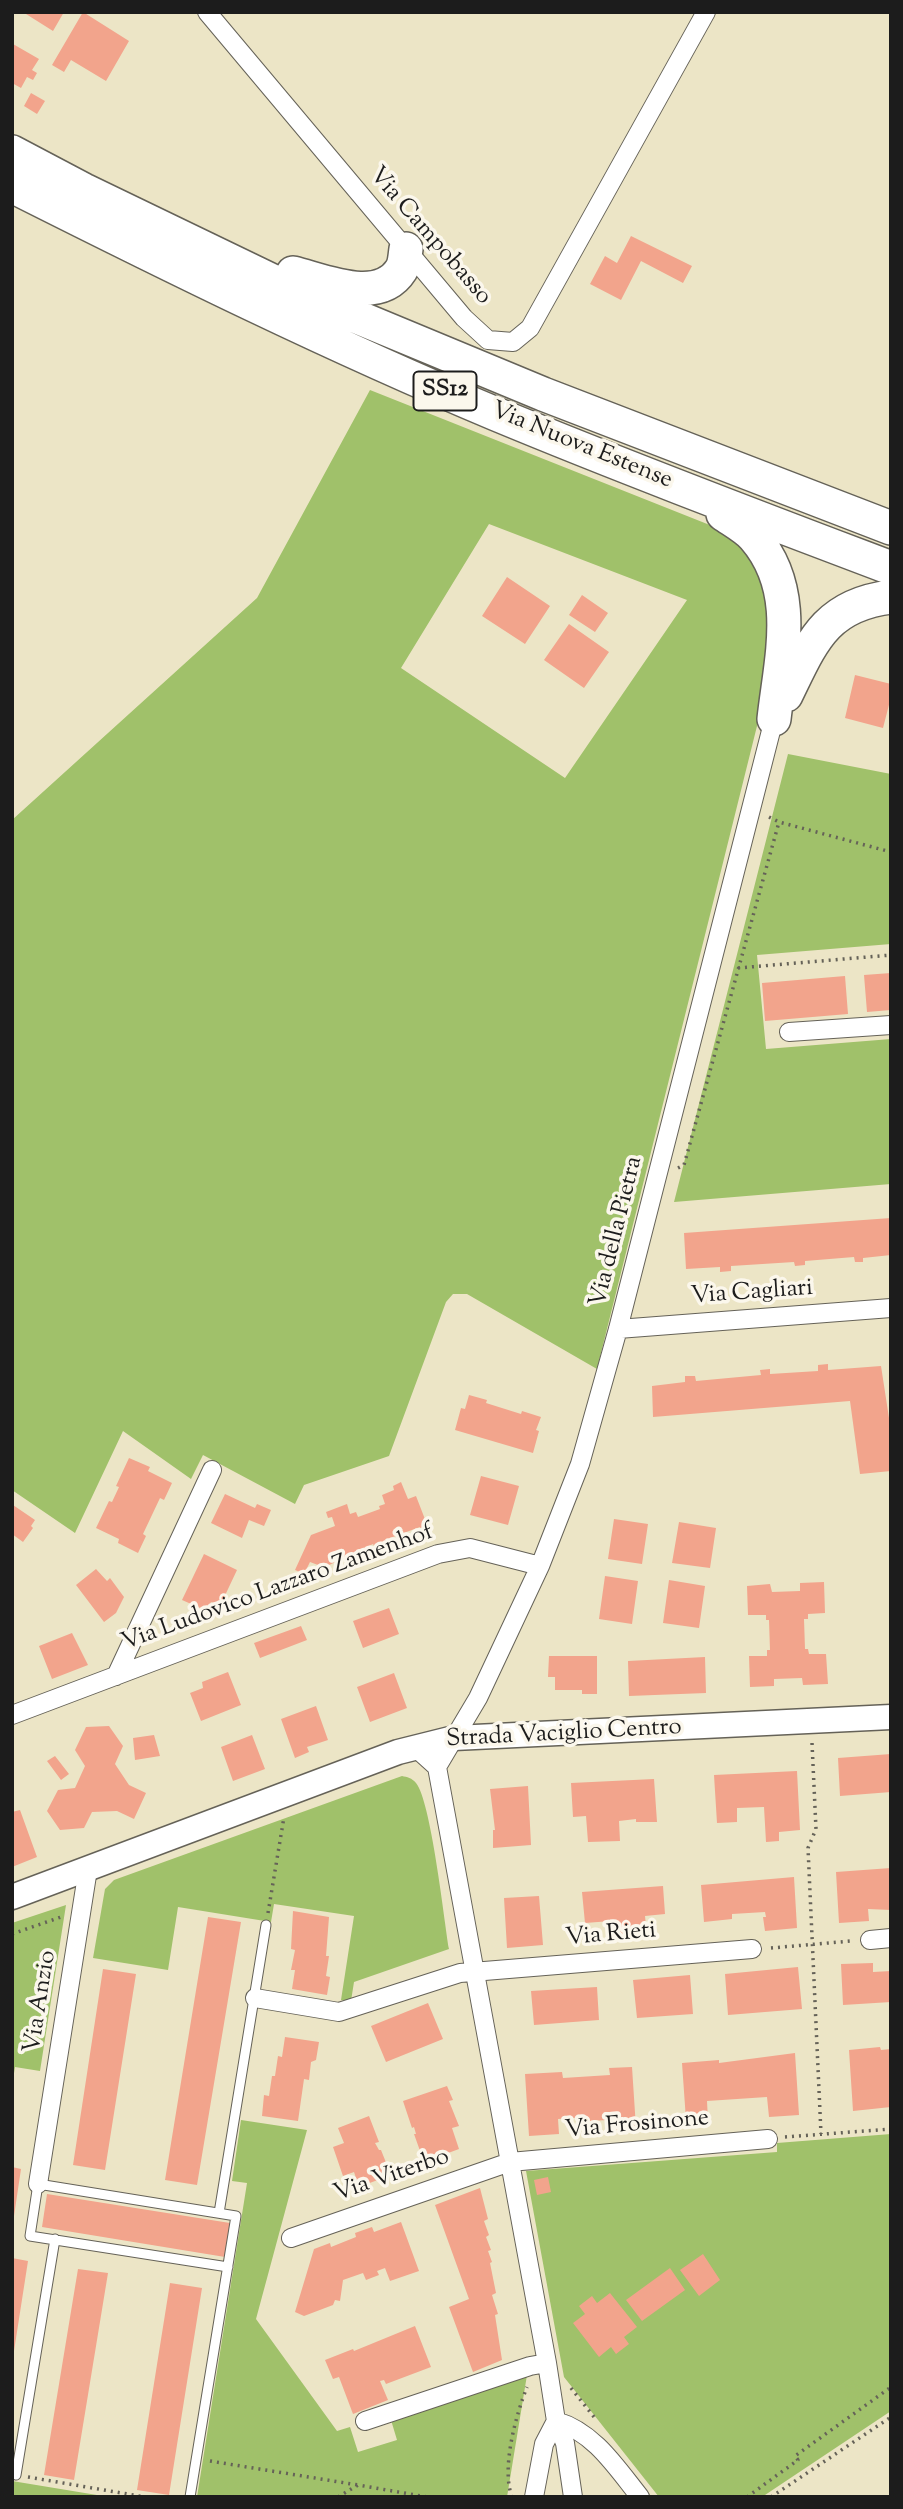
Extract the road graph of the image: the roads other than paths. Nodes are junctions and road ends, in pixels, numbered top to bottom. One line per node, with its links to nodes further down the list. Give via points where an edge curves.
1 (207, 12): 6 (street, Via Campobasso)
2 (706, 12): 6 (street, Via Campobasso, via 530,328 513,342 488,340)
3 (12, 152): 5 (highway, Via Nuova Estense / SS12)
4 (12, 186): 7 (highway, Via Nuova Estense / SS12, via 275,315 495,413)
5 (84, 190): 6 (highway, via 147,202 293,273 360,289 389,283 403,268); 8 (highway, Via Nuova Estense / SS12, via 285,288 542,394)
6 (406, 249)
7 (696, 494): 9 (highway, Via Nuova Estense / SS12); 11 (highway, via 753,536 772,564 785,622)
8 (891, 528)
9 (891, 568)
10 (891, 597): 11 (highway, via 842,612 826,624)
11 (774, 719): 15 (street, Via della Pietra)
12 (891, 1025): 13 (street)
13 (789, 1032)
14 (891, 1308): 15 (street, Via Cagliari)
15 (618, 1329): 17 (street, Via della Pietra, via 580,1464)
16 (212, 1470): 18 (street, Via Ludovico Lazzaro Zamenhof)
17 (540, 1566): 18 (street, Via Ludovico Lazzaro Zamenhof, via 470,1548 452,1550); 21 (street, Via della Pietra, via 478,1698)
18 (116, 1675): 19 (street, Via Ludovico Lazzaro Zamenhof)
19 (12, 1715)
20 (891, 1717): 21 (street, Strada Vaciglio Centro)
21 (454, 1738): 22 (street, Strada Vaciglio Centro); 23 (street)
22 (416, 1748): 23 (street); 24 (street, Strada Vaciglio Centro)
23 (437, 1767): 30 (street)
24 (88, 1869): 25 (street, Strada Vaciglio Centro); 34 (street, Via Anzio)
25 (12, 1897)
26 (266, 1925): 31 (lane)
27 (891, 1938): 28 (street)
28 (870, 1940)
29 (752, 1949): 30 (street, Via Rieti)
30 (475, 1972): 31 (street, via 339,2012); 33 (street)
31 (255, 1998): 35 (lane)
32 (768, 2138): 33 (street, Via Frosinone)
33 (510, 2162): 36 (street, Via Viterbo); 39 (street)
34 (38, 2184): 35 (lane); 37 (lane, Via Anzio, via 30,2235)
35 (219, 2213): 38 (lane, via 236,2216)
36 (291, 2238)
37 (55, 2239): 38 (lane, Via Anzio); 42 (lane)
38 (228, 2267): 43 (lane)
39 (539, 2364): 40 (street); 41 (street)
40 (365, 2421)
41 (556, 2421): 44 (street, via 544,2444); 45 (street, via 565,2443); 46 (street, via 571,2425 600,2446)
42 (16, 2475)
43 (190, 2497)
44 (534, 2497)
45 (573, 2497)
46 (640, 2497)

